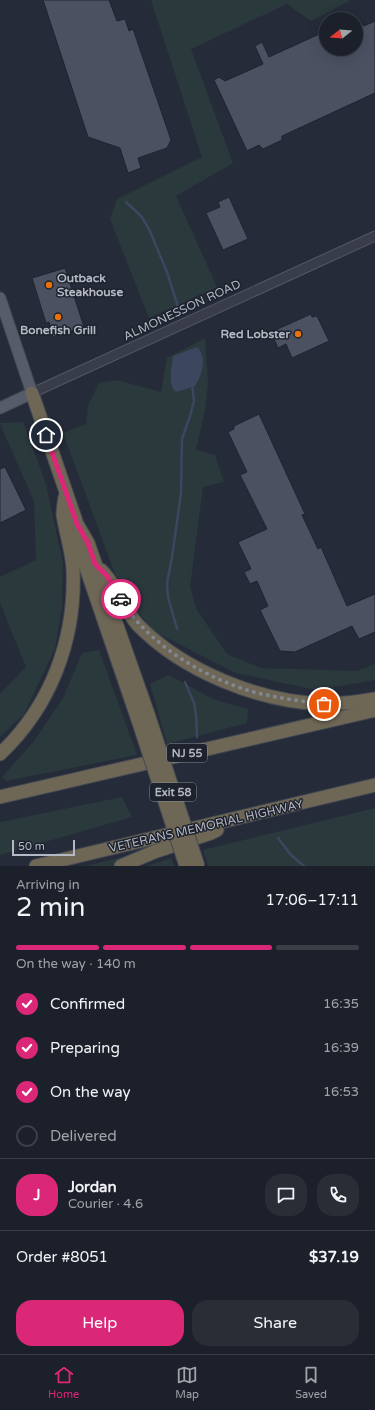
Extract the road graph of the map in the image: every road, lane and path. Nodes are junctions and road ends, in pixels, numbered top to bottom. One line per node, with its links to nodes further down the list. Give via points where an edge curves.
1 (375, 236): 3 (street, ALMONESSON ROAD)
2 (0, 298): 3 (main road)
3 (32, 393): 4 (main road, ALMONESSON ROAD); 5 (highway)
4 (0, 408)
5 (65, 491): 6 (highway); 11 (highway, via 63,515 74,587 67,642 59,667 45,696 22,731)
6 (77, 524): 7 (highway, Exit 58, via 88,543); 10 (highway, via 79,546)
7 (95, 564): 8 (highway, Exit 58, via 107,576 138,624 177,657 230,684 276,698 304,702 324,704); 10 (highway, Exit 58)
8 (375, 699)
9 (375, 710): 13 (highway, NJ 55)
10 (143, 719): 17 (highway, bridge); 18 (highway, Exit 58, bridge)
11 (0, 754)
12 (375, 786): 14 (highway, VETERANS MEMORIAL HIGHWAY)
13 (0, 797)
14 (234, 820): 15 (highway, VETERANS MEMORIAL HIGHWAY); 16 (highway, via 211,833)
15 (36, 866)
16 (121, 866)
17 (186, 866)
18 (198, 866)

